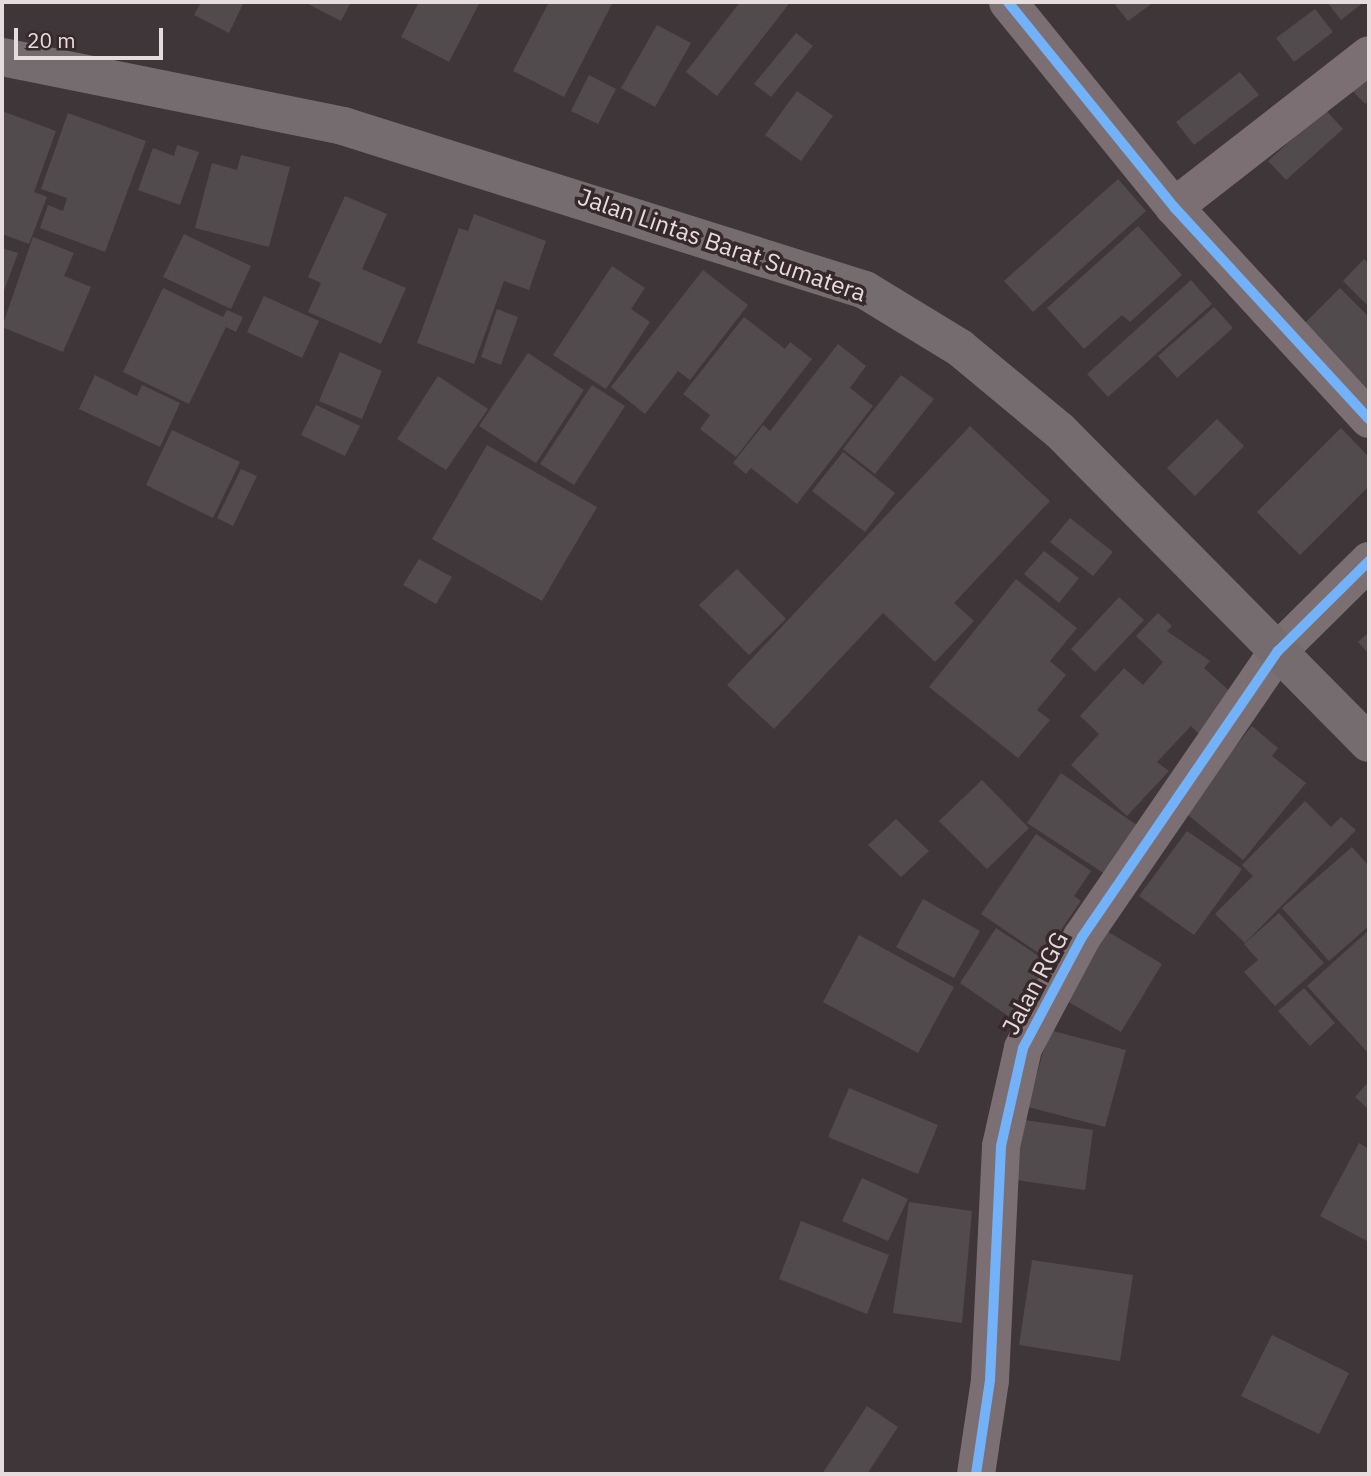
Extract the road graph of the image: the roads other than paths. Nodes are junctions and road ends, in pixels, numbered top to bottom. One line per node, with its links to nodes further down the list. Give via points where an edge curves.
1 (1008, 2): 4 (street)
2 (1369, 55): 4 (street)
3 (2, 57): 7 (highway, Jalan Lintas Barat Sumatera, via 342,126 865,290 960,348 1060,431)
4 (1174, 207): 5 (street)
5 (1369, 419)
6 (1369, 561): 7 (street, Jalan RGG)
7 (1278, 651): 8 (highway, Jalan Lintas Barat Sumatera); 9 (street, Jalan RGG, via 1082,937 1023,1048 1001,1146 990,1380)
8 (1369, 743)
9 (976, 1474)

